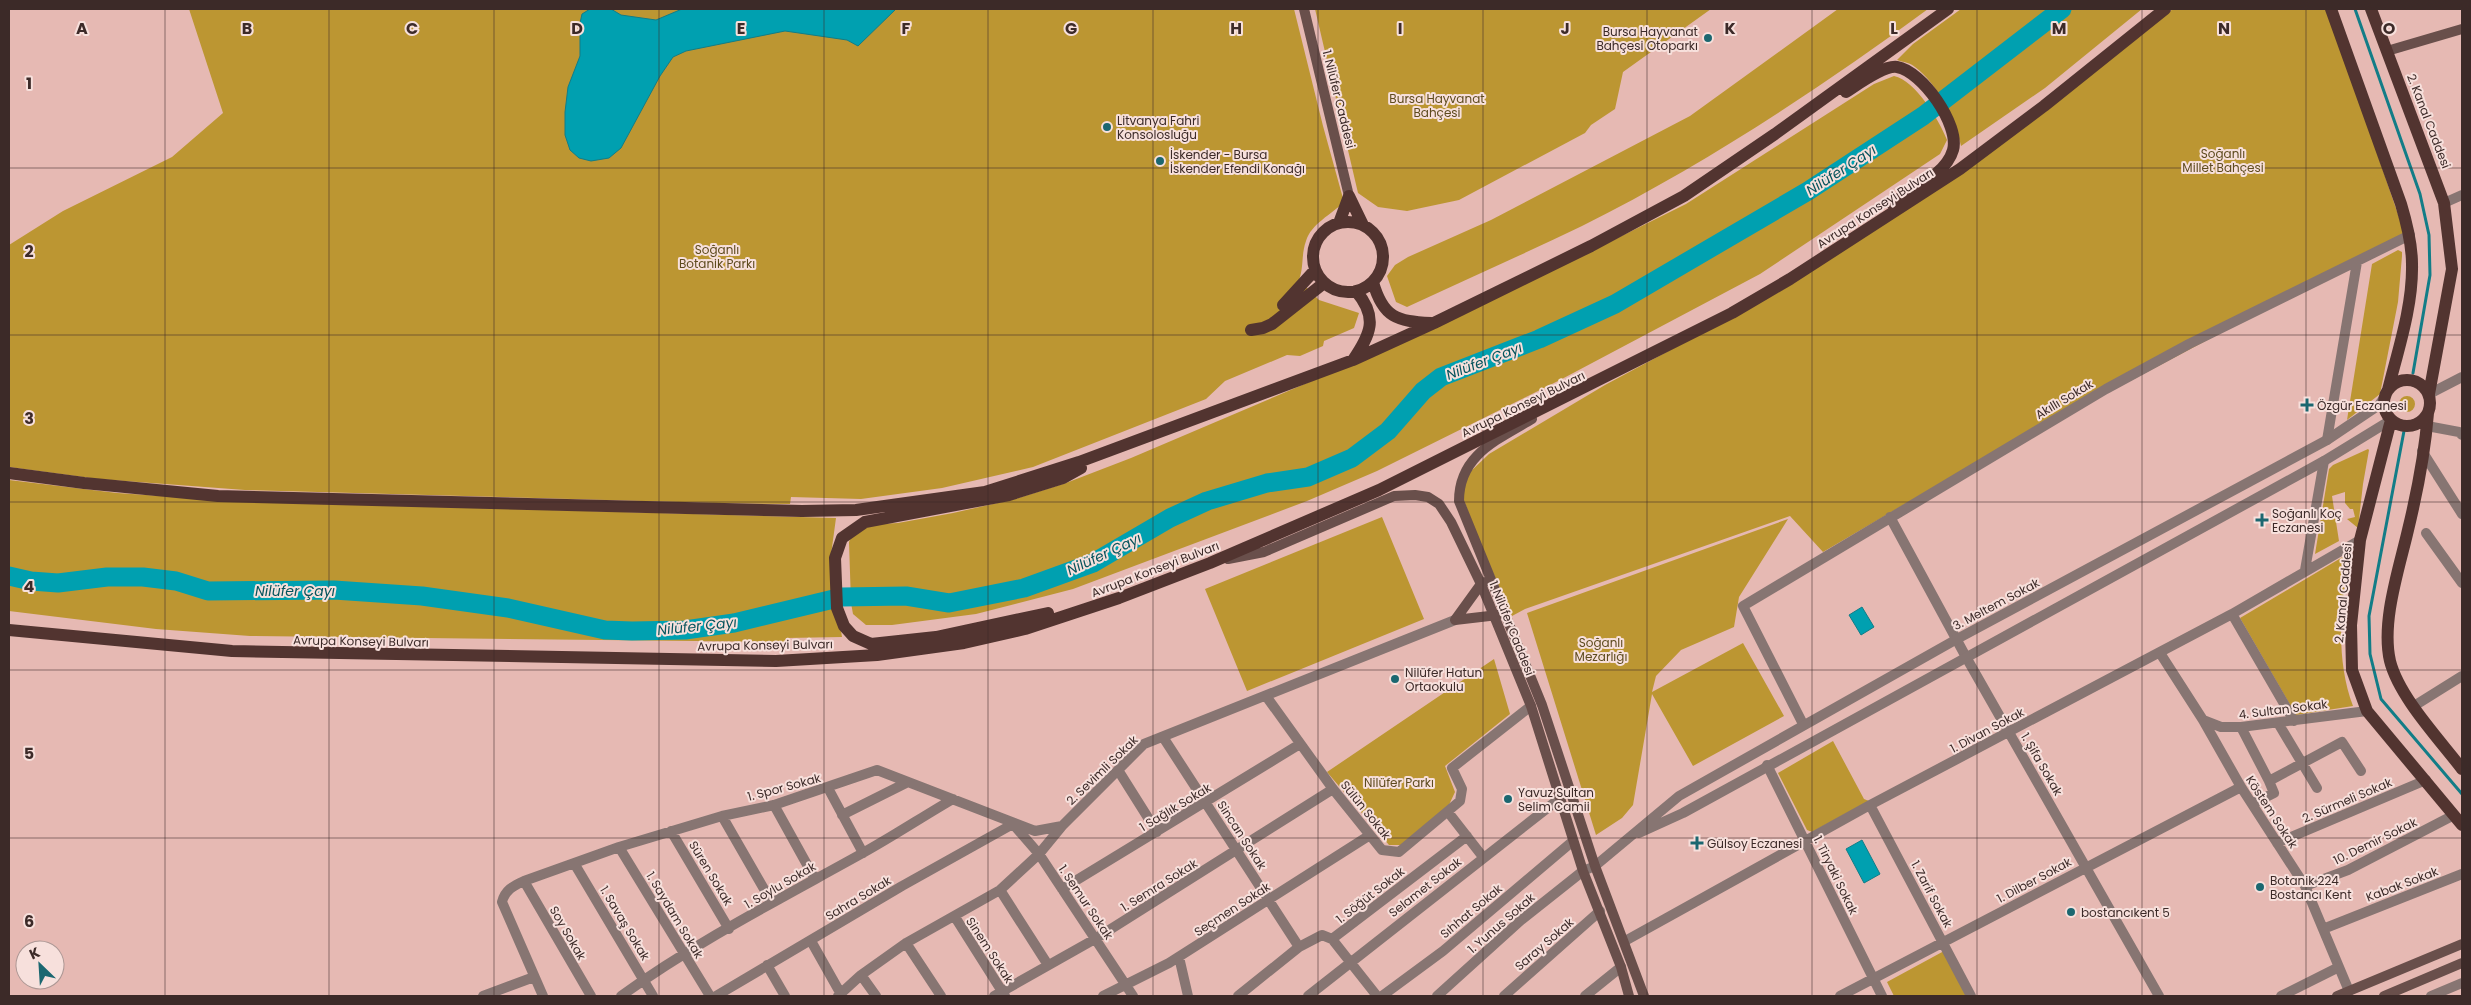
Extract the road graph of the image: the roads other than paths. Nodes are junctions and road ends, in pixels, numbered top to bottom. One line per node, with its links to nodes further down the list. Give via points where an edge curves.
1 (1304, 9): 10 (main road, 1. Nilüfer Caddesi)
2 (1948, 9): 8 (main road)
3 (2165, 9): 15 (main road, Avrupa Konseyi Bulvarı, via 1960,169)
4 (2331, 9): 14 (main road)
5 (2371, 9): 7 (main road, 2. Kanal Caddesi)
6 (2462, 29): 7 (main road)
7 (2387, 51): 11 (main road, 2. Kanal Caddesi)
8 (1775, 134): 15 (main road, via 1886,68 1897,67 1918,77 1948,118 1954,137 1953,150 1941,169); 21 (main road, via 1684,196)
9 (2462, 195): 11 (street)
10 (1349, 196): 12 (main road); 13 (main road)
11 (2444, 203): 26 (main road, 2. Kanal Caddesi, via 2452,269)
12 (1340, 223): 13 (main road); 17 (main road, via 1322,233 1315,243 1312,259)
13 (1363, 225): 18 (main road, via 1380,240 1383,251 1380,273)
14 (2410, 235): 16 (street, Akıllı Sokak); 25 (main road, via 2412,265 2408,306)
15 (1842, 245): 24 (main road, Avrupa Konseyi Bulvarı, via 1732,313)
16 (2357, 262): 30 (street); 36 (street, Akıllı Sokak, via 2106,388)
17 (1315, 270): 19 (main road); 19 (main road, via 1290,299 1251,330 1272,324)
18 (1373, 282): 20 (main road); 21 (main road, via 1382,306 1391,316 1408,322)
19 (1324, 283): 20 (main road, via 1339,292)
20 (1356, 291): 22 (main road, via 1370,318 1371,329)
21 (1434, 323): 22 (main road)
22 (1353, 360): 31 (main road)
23 (2462, 378): 26 (street)
24 (1576, 393): 39 (main road, Avrupa Konseyi Bulvarı, via 1379,490); 41 (main road, 1. Nilüfer Caddesi, via 1508,433 1479,453 1465,468 1459,484 1459,501)
25 (2386, 394): 26 (main road, via 2398,382 2411,380 2424,386); 27 (main road, via 2385,410); 30 (street, 3. Meltem Sokak, via 2379,405)
26 (2429, 394): 28 (main road)
27 (2391, 420): 28 (main road, via 2399,425 2415,425); 33 (street, 3. Meltem Sokak); 38 (main road, 2. Kanal Caddesi)
28 (2428, 420): 29 (street); 32 (main road)
29 (2462, 435)
30 (2328, 440): 50 (street, 3. Meltem Sokak)
31 (1131, 442): 34 (main road, via 1031,480 985,492 847,510 218,496); 44 (main road, via 1063,478 1009,495 865,522 842,538 836,558 837,608 844,626 853,636 871,644 936,637)
32 (2422, 451): 35 (street); 56 (main road, via 2391,606 2387,642 2391,663)
33 (2324, 461): 40 (street); 52 (street, 3. Meltem Sokak)
34 (9, 473)
35 (2462, 514)
36 (1890, 517): 50 (street, 1. Şifa Sokak); 61 (street, Akıllı Sokak, via 1743,606)
37 (2426, 533): 42 (street)
38 (2360, 540): 40 (street, 1. Divan Sokak); 57 (main road, 2. Kanal Caddesi, via 2351,625 2352,670)
39 (1210, 564): 43 (main road, 1. Nilüfer Caddesi, via 1264,552 1378,502 1394,496 1415,495 1428,497 1439,504); 44 (main road, Avrupa Konseyi Bulvarı)
40 (2305, 570): 46 (street, 1. Divan Sokak)
41 (1492, 580): 43 (main road); 45 (main road, 1. Nilüfer Caddesi)
42 (2462, 583)
43 (1481, 584): 47 (main road, 1. Nilüfer Caddesi); 48 (main road)
44 (1119, 598): 49 (main road, Avrupa Konseyi Bulvarı, via 1025,629 964,643 878,655 776,661 232,651)
45 (1505, 613): 47 (main road); 104 (main road, 1. Nilüfer Caddesi, via 1542,705)
46 (2232, 614): 51 (street, 1. Divan Sokak); 59 (street)
47 (1495, 617): 48 (main road); 55 (main road, 1. Nilüfer Caddesi)
48 (1455, 620): 54 (street, 2. Sevimli Sokak)
49 (9, 630)
50 (1957, 639): 52 (street, 1. Şifa Sokak); 61 (street, 3. Meltem Sokak)
51 (2160, 653): 58 (street, Köstem Sokak); 63 (street, 1. Divan Sokak)
52 (1966, 657): 63 (street, 1. Şifa Sokak); 67 (street, 3. Meltem Sokak)
53 (2462, 676): 56 (street)
54 (1266, 696): 64 (street, 2. Sevimli Sokak); 65 (street, Sülün Sokak)
55 (1530, 706): 79 (main road, 1. Nilüfer Caddesi); 84 (street, Sülün Sokak, via 1452,768 1462,789 1460,801)
56 (2414, 706): 68 (main road)
57 (2367, 710): 59 (street, 4. Sultan Sokak); 71 (main road, 2. Kanal Caddesi)
58 (2203, 720): 62 (street, 4. Sultan Sokak, via 2221,727); 74 (street, Köstem Sokak)
59 (2294, 721): 60 (street, 4. Sultan Sokak)
60 (2278, 723): 62 (street, 4. Sultan Sokak); 66 (street)
61 (1803, 724): 95 (street, 3. Meltem Sokak, via 1679,796)
62 (2241, 727): 72 (street)
63 (2010, 732): 83 (street, 1. Divan Sokak); 105 (street, 1. Şifa Sokak)
64 (1163, 737): 69 (street, 2. Sevimli Sokak, via 1144,744); 80 (street, Sincan Sokak)
65 (1300, 744): 77 (street, Sülün Sokak); 80 (street, 1 Sağlık Sokak)
66 (2302, 763): 70 (street, via 2342,742); 72 (street); 76 (street)
67 (1767, 765): 95 (street, 3. Meltem Sokak, via 1683,812); 96 (street, 1. Tiryaki Sokak)
68 (2462, 769)
69 (1118, 770): 89 (street, 2. Sevimli Sokak); 91 (street)
70 (2361, 771)
71 (2426, 780): 87 (main road, 2. Kanal Caddesi); 97 (street, 2. Sürmeli Sokak)
72 (2269, 781): 81 (street, via 2274,793)
73 (908, 782): 75 (street, 1. Spor Sokak, via 877,770); 78 (street, 1. Spor Sokak); 85 (street)
74 (2241, 787): 81 (street, Köstem Sokak); 105 (street, 1. Dilber Sokak)
75 (828, 788): 82 (street, 1. Spor Sokak); 85 (street)
76 (2317, 788)
77 (1333, 789): 92 (street, Sülün Sokak); 99 (street, 1. Semra Sokak)
78 (952, 799): 88 (street, 1. Spor Sokak); 100 (street, 1. Soylu Sokak)
79 (1558, 799): 94 (main road, 1. Nilüfer Caddesi); 102 (street, Selamet Sokak)
80 (1206, 802): 91 (street, 1 Sağlık Sokak); 99 (street, Sincan Sokak)
81 (2252, 804): 97 (street, Köstem Sokak)
82 (774, 805): 86 (street, 1. Spor Sokak); 108 (street)
83 (1870, 805): 96 (street, 1. Divan Sokak); 123 (street, 1. Zarif Sokak)
84 (1448, 812): 92 (street, Sülün Sokak, via 1399,852 1382,850); 93 (street)
85 (842, 814): 100 (street)
86 (722, 816): 90 (street, 1. Spor Sokak); 114 (street)
87 (2458, 820): 110 (street, 10. Demir Sokak)
88 (1013, 824): 89 (street, 1. Spor Sokak, via 1035,831); 101 (street, 1. Semur Sokak); 121 (street, Sahra Sokak)
89 (1062, 826): 101 (street, 2. Sevimli Sokak)
90 (671, 831): 98 (street, 1. Spor Sokak); 117 (street, Süren Sokak)
91 (1157, 832): 111 (street, 1 Sağlık Sokak)
92 (1370, 836): 113 (street, Seçmen Sokak)
93 (1467, 836): 102 (street); 120 (street, 1. Söğüt Sokak)
94 (1573, 840): 106 (main road, 1. Nilüfer Caddesi); 160 (street, Sıhhat Sokak, via 1443,951)
95 (1624, 840): 104 (street, 3. Meltem Sokak)
96 (1806, 841): 122 (street, 1. Divan Sokak); 138 (street, 1. Tiryaki Sokak)
97 (2277, 843): 110 (street, Köstem Sokak)
98 (620, 846): 103 (street, 1. Spor Sokak); 127 (street, 1. Saydam Sokak)
99 (1237, 850): 113 (street, Sincan Sokak); 119 (street, 1. Semra Sokak)
100 (863, 853): 108 (street, 1. Soylu Sokak)
101 (1039, 854): 111 (street, 1. Semur Sokak); 112 (street, 2. Sevimli Sokak)
102 (1483, 857): 129 (street, Selamet Sokak)
103 (574, 863): 109 (street, 1. Spor Sokak); 137 (street, 1. Savaş Sokak)
104 (1595, 866): 106 (street, 3. Meltem Sokak); 122 (main road, 1. Nilüfer Caddesi)
105 (2086, 867): 123 (street, 1. Dilber Sokak); 169 (street, 1. Şifa Sokak)
106 (1583, 871): 115 (main road, 1. Nilüfer Caddesi); 161 (street, 1. Yunus Sokak, via 1520,921)
107 (2462, 874): 118 (street, Kabak Sokak)
108 (815, 879): 114 (street, 1. Soylu Sokak)
109 (524, 881): 136 (street, 1. Spor Sokak, via 510,888 502,902); 146 (street, Soy Sokak)
110 (2305, 886): 118 (street, Köstem Sokak)
111 (1062, 889): 119 (street, 1. Semur Sokak)
112 (1000, 890): 116 (street, 2. Sevimli Sokak); 132 (street)
113 (1269, 900): 126 (street, Sincan Sokak); 128 (street, Seçmen Sokak)
114 (772, 903): 117 (street, 1. Soylu Sokak)
115 (1600, 911): 133 (main road, 1. Nilüfer Caddesi); 162 (street, Saray Sokak)
116 (955, 917): 124 (street, 2. Sevimli Sokak); 144 (street, Sinem Sokak)
117 (729, 929): 127 (street, 1. Soylu Sokak)
118 (2323, 929): 134 (street, Köstem Sokak)
119 (1096, 939): 132 (street, 1. Semra Sokak); 140 (street, 1. Semur Sokak)
120 (1332, 939): 126 (street, 1. Söğüt Sokak, via 1322,935); 129 (street)
121 (811, 941): 131 (street, Sahra Sokak); 143 (street)
122 (1625, 941): 165 (main road, 1. Nilüfer Caddesi)
123 (1944, 943): 138 (street, 1. Dilber Sokak); 168 (street, 1. Zarif Sokak)
124 (906, 944): 135 (street, 2. Sevimli Sokak); 153 (street)
125 (2462, 944): 141 (main road)
126 (1299, 947): 157 (street, 1. Söğüt Sokak)
127 (685, 956): 137 (street, 1. Soylu Sokak); 149 (street, 1. Saydam Sokak)
128 (1179, 957): 140 (street, Seçmen Sokak); 156 (street)
129 (1350, 962): 158 (street, Selamet Sokak); 159 (street)
130 (2462, 963): 172 (main road)
131 (767, 965): 150 (street, Sahra Sokak); 151 (street)
132 (1048, 965): 144 (street, 1. Semra Sokak)
133 (1620, 967): 163 (street); 164 (main road, 1. Nilüfer Caddesi)
134 (2339, 967): 141 (street, Köstem Sokak); 170 (street)
135 (861, 975): 143 (street, 2. Sevimli Sokak); 152 (street)
136 (534, 977): 142 (street); 145 (street)
137 (644, 980): 147 (street, 1. Soylu Sokak); 148 (street, 1. Savaş Sokak)
138 (1874, 980): 166 (street, 1. Dilber Sokak); 167 (street, 1. Tiryaki Sokak)
139 (2462, 983): 173 (street)
140 (1127, 984): 154 (street, Seçmen Sokak); 155 (street, 1. Semur Sokak)
141 (2349, 991): 171 (main road)
142 (490, 995)
143 (840, 995)
144 (1000, 995)
145 (543, 996)
146 (591, 996)
147 (621, 996)
148 (653, 996)
149 (710, 996)
150 (716, 996)
151 (785, 996)
152 (876, 996)
153 (941, 996)
154 (1103, 996)
155 (1133, 996)
156 (1188, 996)
157 (1238, 996)
158 (1308, 996)
159 (1377, 996)
160 (1382, 996)
161 (1437, 996)
162 (1504, 996)
163 (1585, 996)
164 (1629, 996)
165 (1644, 996)
166 (1840, 996)
167 (1882, 996)
168 (1971, 996)
169 (2159, 996)
170 (2281, 996)
171 (2337, 996)
172 (2384, 996)
173 (2431, 996)

